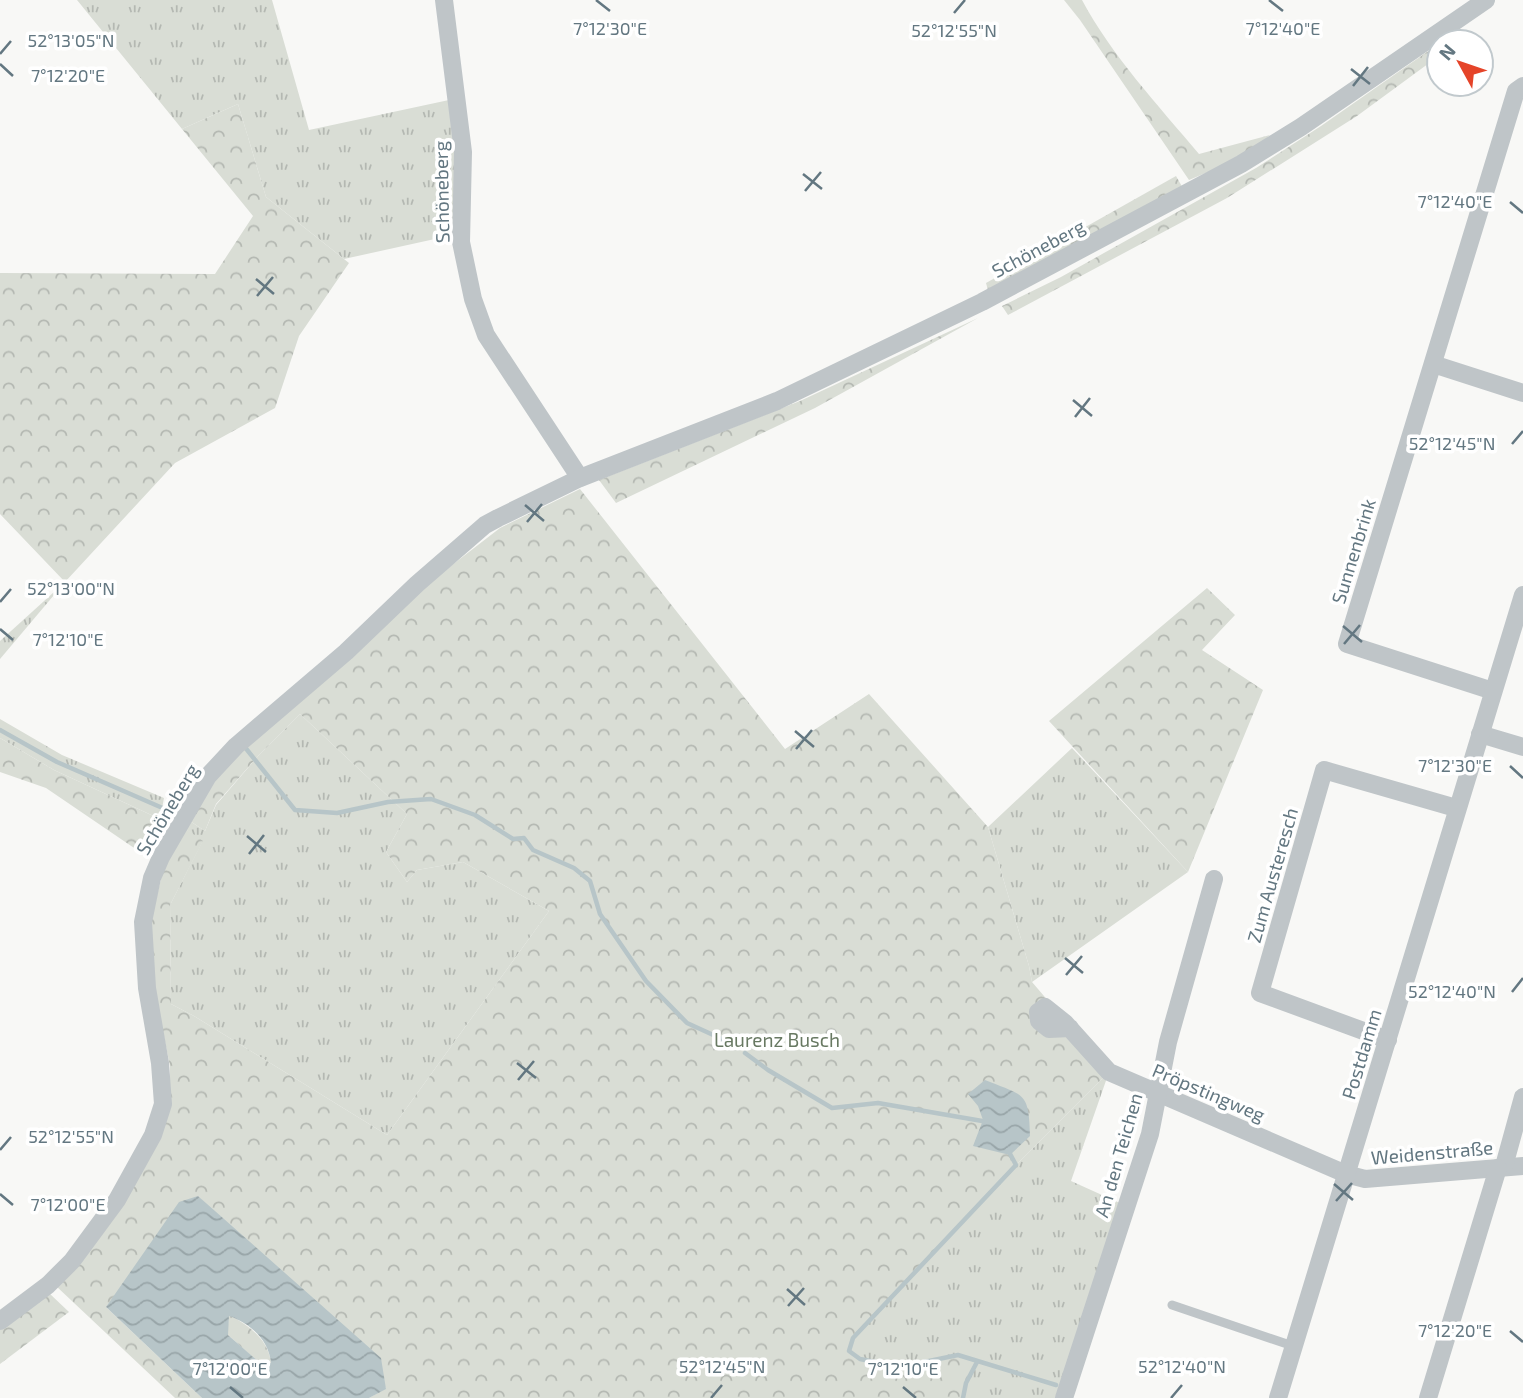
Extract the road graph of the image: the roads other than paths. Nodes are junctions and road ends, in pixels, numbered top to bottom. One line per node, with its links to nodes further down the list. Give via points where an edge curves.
1 (444, 0): 6 (street, Schöneberg, via 463,152 461,242 472,299 486,334)
2 (1486, 0): 6 (street, Schöneberg, via 1241,164 994,295 777,401)
3 (1523, 86): 4 (street, Sunnenbrink, via 1516,91)
4 (1433, 364): 5 (street); 9 (street, Sunnenbrink, via 1347,644)
5 (1523, 393)
6 (580, 478): 22 (street, Schöneberg, via 485,525 208,776 161,857 143,922 163,1104 153,1135 117,1200 72,1261)
7 (1523, 595): 8 (street, Postdamm)
8 (1520, 614): 9 (street, Postdamm)
9 (1493, 691): 10 (street, Postdamm)
10 (1480, 734): 11 (street); 12 (street, Postdamm)
11 (1523, 747)
12 (1456, 808): 15 (street, Postdamm); 15 (street, Zum Austeresch, via 1324,770 1260,993)
13 (1214, 879): 16 (street, An den Teichen)
14 (1070, 1028): 16 (street, Pröpstingweg, via 1108,1072)
15 (1388, 1040): 20 (street, Postdamm)
16 (1158, 1093): 20 (street, Pröpstingweg); 24 (street, An den Teichen, via 1150,1134)
17 (1523, 1097): 19 (street)
18 (1523, 1166): 19 (street, Weidenstraße)
19 (1501, 1167): 20 (street, Weidenstraße, via 1365,1179); 26 (street)
20 (1346, 1174): 23 (street, Postdamm)
21 (1172, 1305): 23 (lane)
22 (0, 1321)
23 (1293, 1346): 25 (street, Postdamm)
24 (1065, 1398)
25 (1278, 1398)
26 (1428, 1398)

